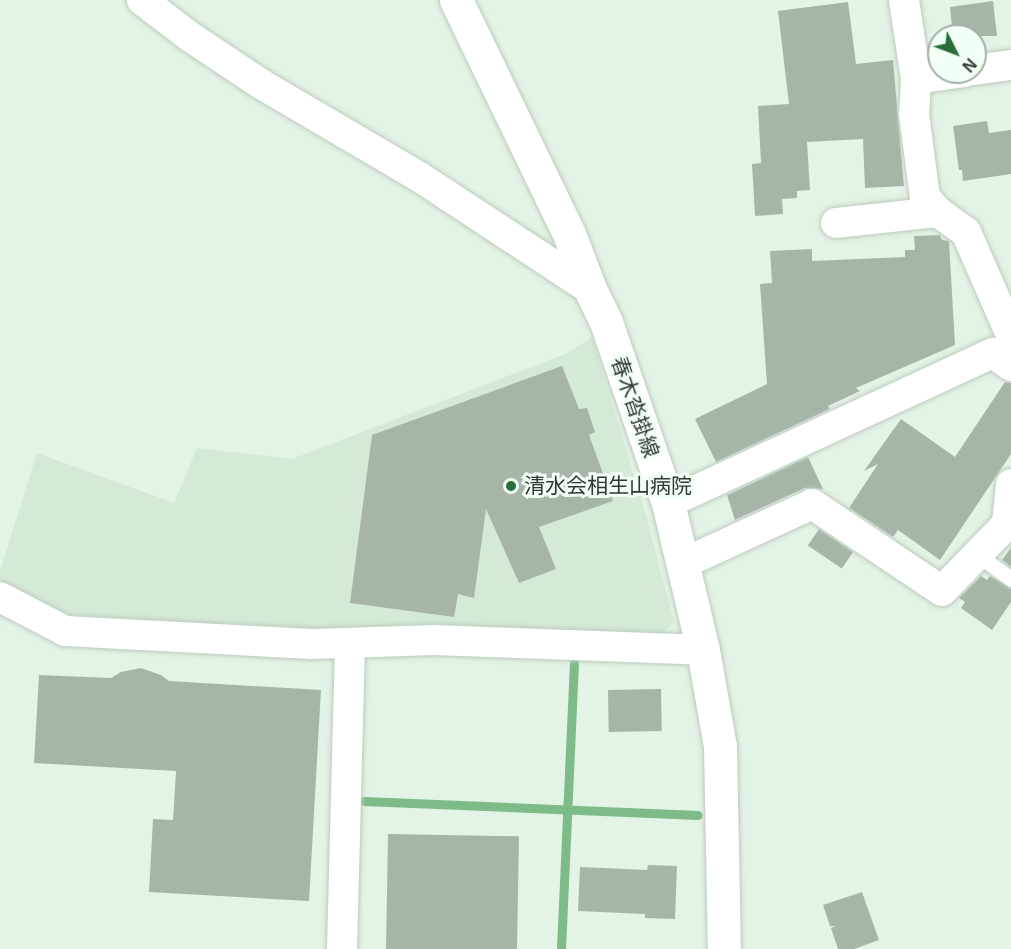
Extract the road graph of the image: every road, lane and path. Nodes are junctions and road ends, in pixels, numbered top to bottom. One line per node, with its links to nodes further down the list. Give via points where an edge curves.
1 (142, 0): 10 (street, via 261,84 418,176)
2 (456, 0): 10 (main road, 春木沓掛線, via 569,234)
3 (904, 0): 7 (street)
4 (1011, 65): 5 (street)
5 (987, 68)
6 (927, 77): 7 (street)
7 (916, 79): 8 (street, via 914,114 925,197)
8 (938, 212): 9 (street); 11 (street, via 966,232)
9 (836, 223)
10 (590, 289): 13 (main road, 春木沓掛線, via 606,322)
11 (1007, 349): 13 (street)
12 (1011, 484): 14 (street, via 1007,524)
13 (668, 502): 15 (main road, 春木沓掛線)
14 (978, 555): 15 (street, via 942,591 813,504); 16 (lane)
15 (684, 563): 19 (main road, 春木沓掛線)
16 (1011, 579)
17 (0, 597): 18 (street, via 65,631)
18 (350, 643): 19 (street, via 435,640); 20 (street)
19 (703, 650): 21 (main road, 春木沓掛線, via 720,746)
20 (342, 949)
21 (724, 949)

